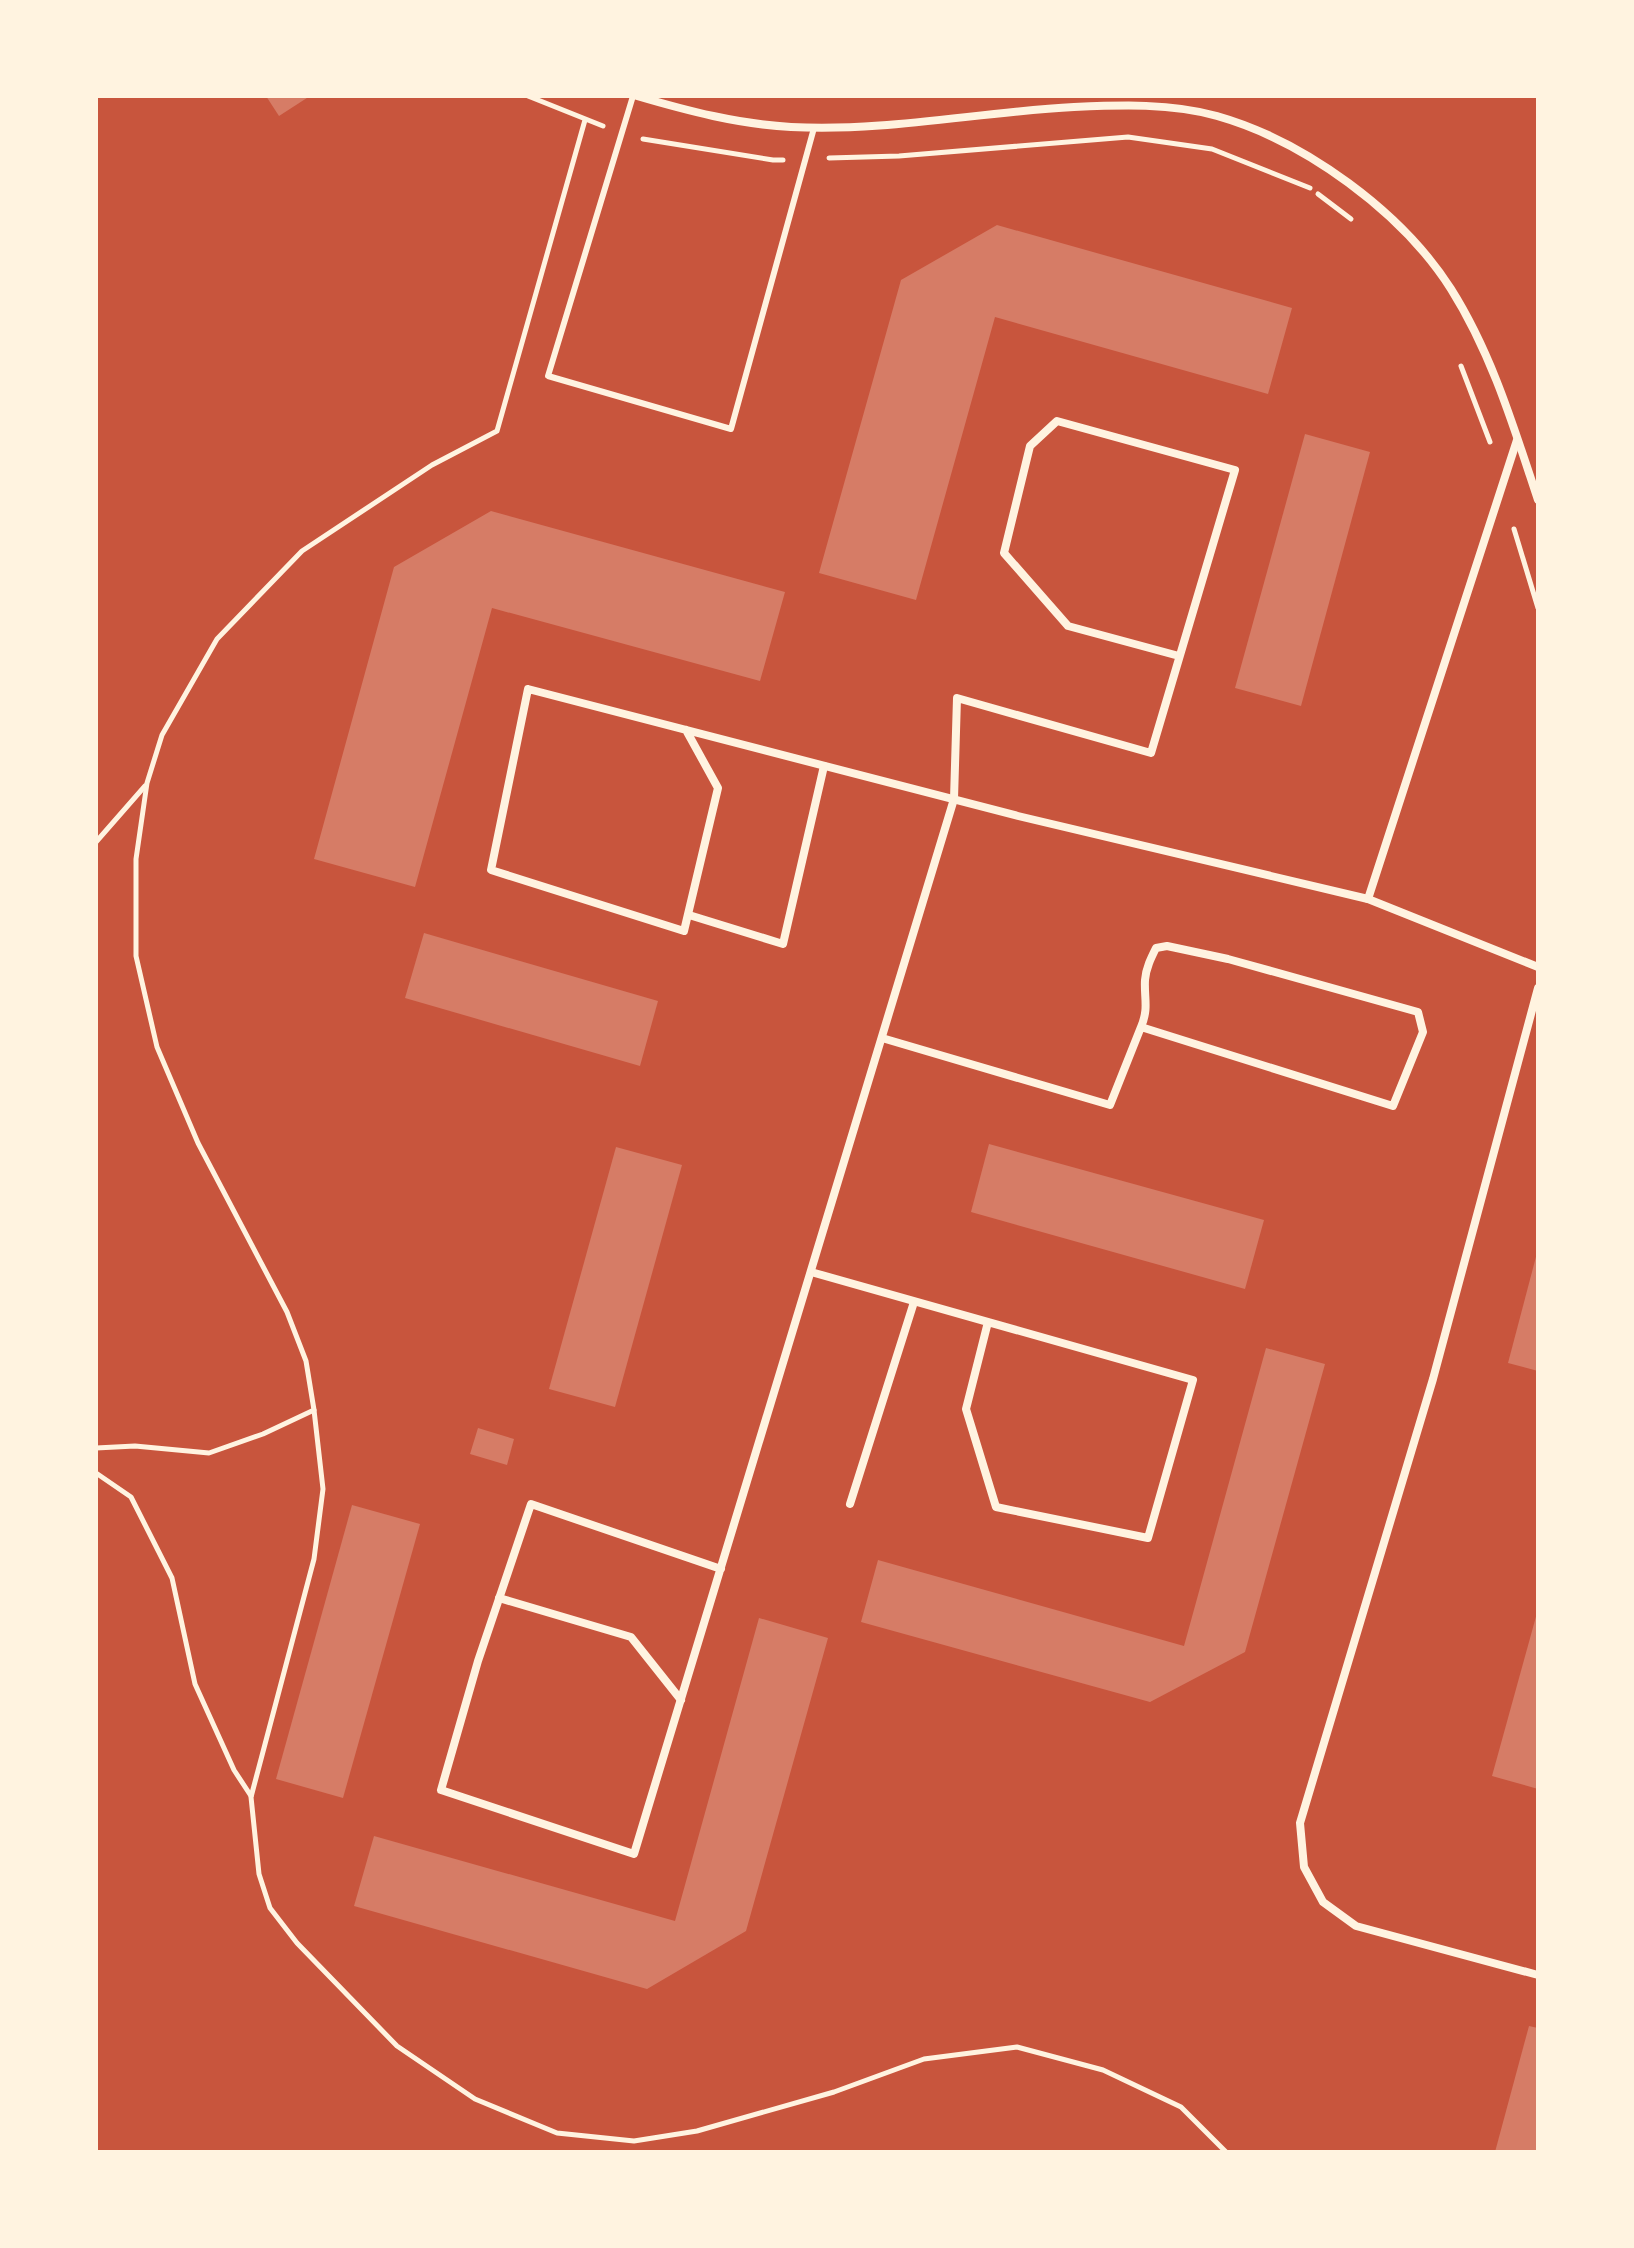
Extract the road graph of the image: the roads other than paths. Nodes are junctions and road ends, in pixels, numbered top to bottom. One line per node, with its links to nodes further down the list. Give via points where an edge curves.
1 (635, 96): 4 (street, via 714,117); 4 (lane, via 548,376 731,429)
2 (1099, 96): 3 (street)
3 (1098, 107): 4 (street); 5 (street, via 1155,106 1218,116 1305,155 1366,196 1407,233 1452,291 1490,364)
4 (814, 128)
5 (1517, 439): 6 (street); 11 (street)
6 (1538, 500)
7 (1179, 656): 7 (street, via 1235,470 1057,421 1030,446 1004,553 1068,626); 10 (street, via 1151,753 957,698)
8 (686, 730): 9 (street); 12 (street, via 718,788); 12 (street, via 528,689 491,870 684,931)
9 (824, 766): 10 (street); 12 (street, via 783,944)
10 (954, 799): 11 (street); 16 (street)
11 (1368, 899): 13 (street)
12 (689, 915)
13 (1538, 967)
14 (1538, 988): 24 (street, via 1433,1379 1300,1823 1304,1867 1323,1902 1356,1926)
15 (1141, 1027): 15 (street, via 1393,1106 1423,1032 1418,1012 1167,946 1156,948 1149,963); 16 (street, via 1110,1105)
16 (882, 1038): 17 (street)
17 (811, 1272): 18 (street); 21 (street)
18 (914, 1302): 19 (street); 20 (street)
19 (988, 1322): 19 (street, via 1193,1380 1148,1538 996,1507 966,1409)
20 (850, 1504)
21 (721, 1569): 22 (street, via 531,1504); 23 (street)
22 (499, 1598): 23 (street, via 631,1637); 23 (street, via 441,1790 634,1854)
23 (681, 1700)
24 (1538, 1975)

